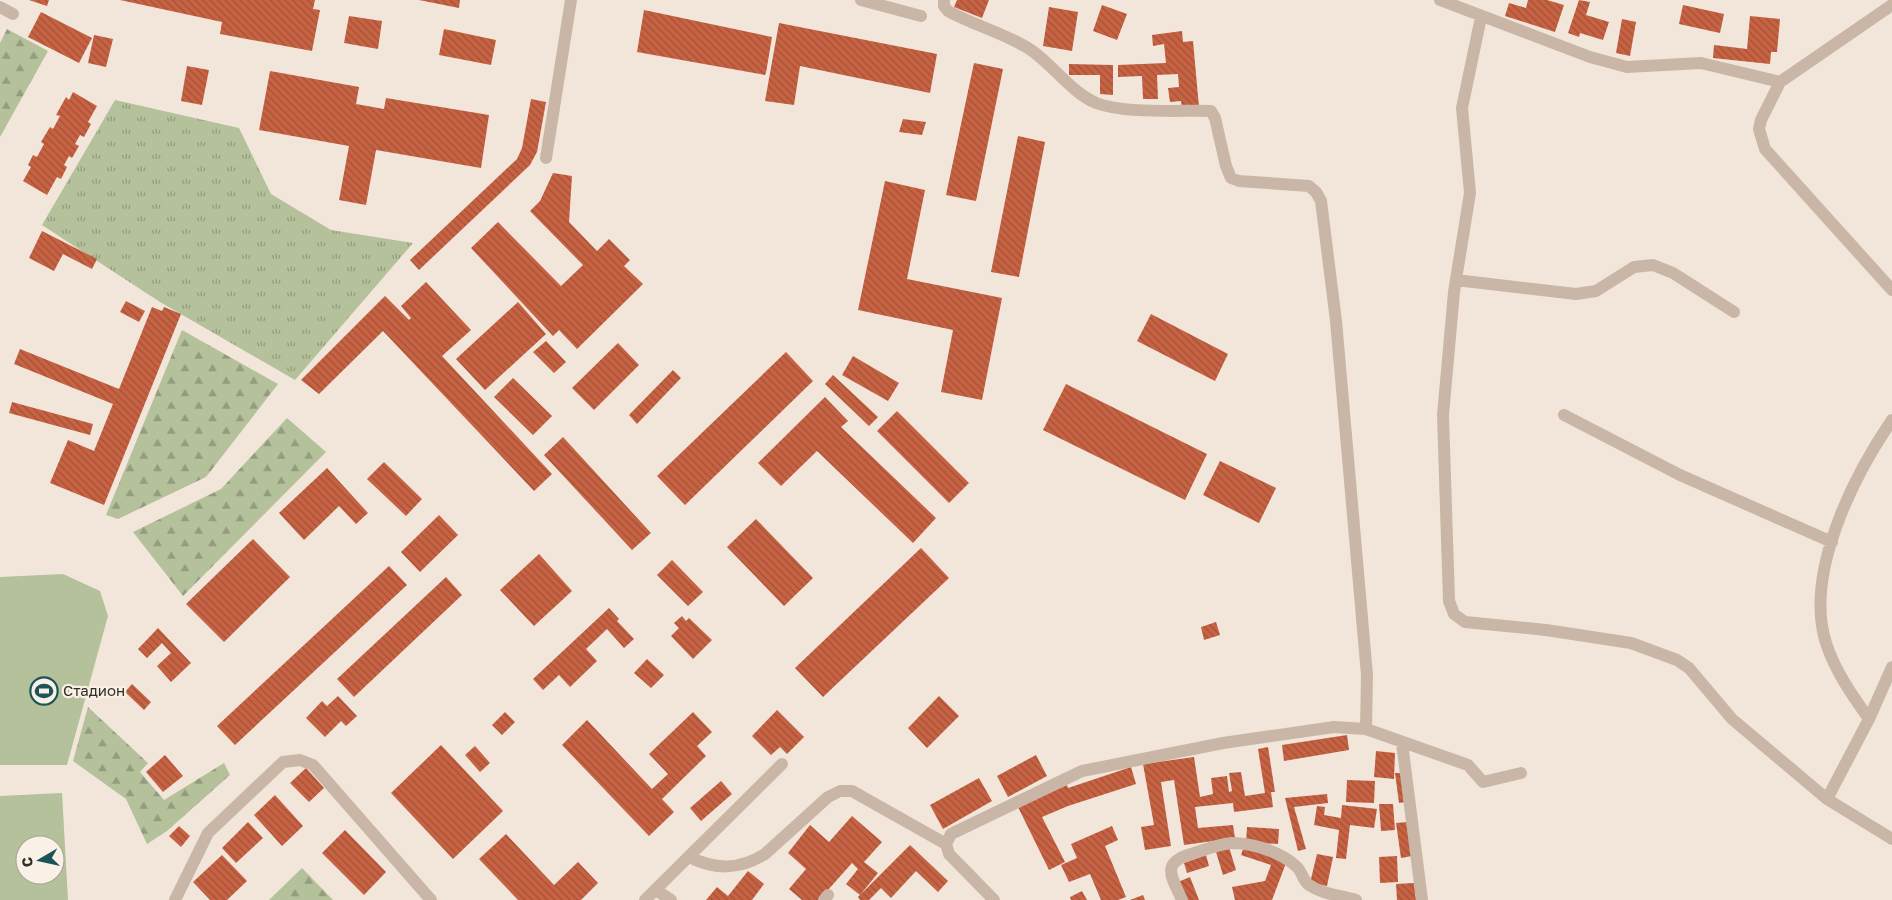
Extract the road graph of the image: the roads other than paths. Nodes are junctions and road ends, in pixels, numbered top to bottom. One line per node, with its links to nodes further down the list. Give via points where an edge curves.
1 (571, 0): 11 (street)
2 (861, 0): 8 (street)
3 (944, 0): 20 (street, via 948,11 1001,33 1031,51 1083,95 1098,103 1130,109 1211,111 1231,178 1309,186 1316,192 1321,201 1336,331 1367,674)
4 (1440, 0): 9 (street)
5 (1892, 5): 10 (street)
6 (0, 7): 7 (street)
7 (13, 14)
8 (921, 16)
9 (1482, 17): 10 (street, via 1590,58 1627,67 1701,63); 12 (street, via 1462,108 1470,193)
10 (1780, 82): 13 (street, via 1761,120 1759,130 1765,149)
11 (546, 158)
12 (1456, 280): 14 (street, via 1576,294 1596,291 1634,267 1652,265 1673,273); 24 (street, via 1443,415 1449,601 1454,614 1464,622 1631,643 1677,660 1689,668 1732,718)
13 (1892, 290)
14 (1734, 312)
15 (1564, 415): 17 (street, via 1680,475)
16 (1892, 420): 17 (street, via 1865,460)
17 (1832, 542): 19 (street, via 1820,611 1826,643 1843,683)
18 (1892, 666): 19 (street)
19 (1869, 719): 24 (street)
20 (1366, 729): 21 (street); 26 (street, via 1334,727 1223,743 1082,772 951,834)
21 (1402, 743): 23 (street, via 1468,764 1483,782); 36 (street)
22 (782, 764): 27 (street)
23 (1521, 773)
24 (1827, 799): 25 (street)
25 (1892, 839)
26 (946, 844): 27 (street, via 852,791 840,791 828,797 754,861 720,868); 33 (street, via 949,854)
27 (689, 857): 28 (street)
28 (656, 890): 31 (street); 32 (street)
29 (176, 900): 30 (street, via 208,833 284,762 300,760 313,765)
30 (431, 900)
31 (645, 900)
32 (671, 900)
33 (994, 900)
34 (1182, 900): 35 (street, via 1172,878 1172,862 1181,856 1232,843 1277,854 1297,867 1308,884 1326,894)
35 (1356, 900)
36 (1422, 900)

